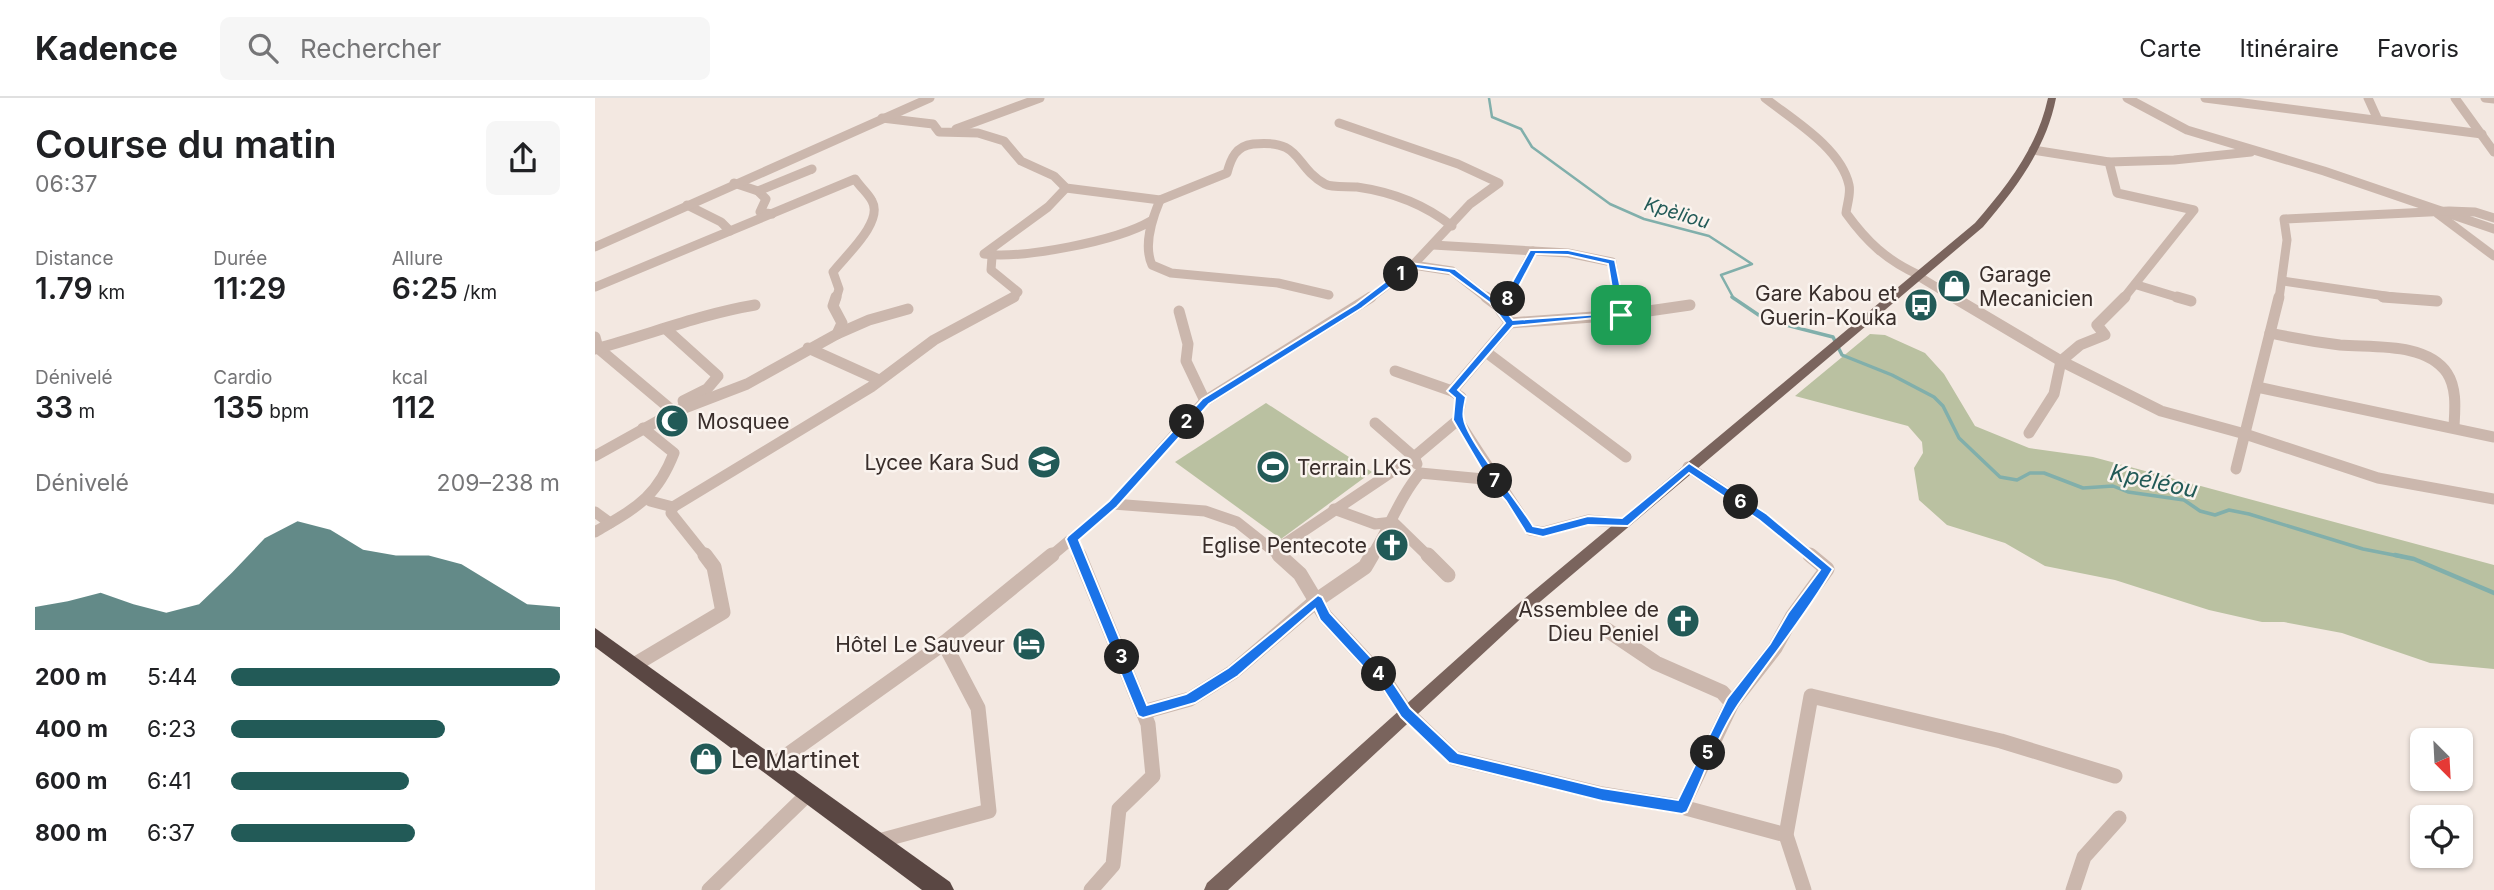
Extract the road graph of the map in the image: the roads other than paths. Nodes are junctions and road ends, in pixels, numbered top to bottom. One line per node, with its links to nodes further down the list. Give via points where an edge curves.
1 (930, 98): 11 (street)
2 (1040, 98): 14 (street)
3 (1765, 98): 39 (street, via 1807,131 1842,170 1849,185 1846,212 1870,248)
4 (2052, 98): 16 (main road)
5 (2127, 98): 17 (street, via 2187,130)
6 (2205, 98): 12 (street)
7 (2368, 98): 12 (street)
8 (2455, 98): 15 (street)
9 (2485, 98): 10 (street)
10 (2494, 99)
11 (882, 118): 14 (street, via 933,124 939,132); 21 (street)
12 (2378, 120): 15 (street)
13 (1339, 123): 30 (street, via 1470,166 1499,183 1470,204)
14 (953, 131): 22 (street, via 1004,141 1021,161 1054,176)
15 (2482, 134): 18 (street)
16 (2033, 150): 19 (street); 39 (main road, via 1979,225)
17 (2254, 152): 19 (street); 26 (street, via 2324,171)
18 (2494, 152)
19 (2109, 162): 41 (street, via 2117,193 2194,210)
20 (812, 169): 23 (street)
21 (734, 183): 23 (street); 25 (street)
22 (1066, 188): 24 (street); 37 (street, via 1057,201 984,254)
23 (758, 191): 27 (street, via 766,199 760,212)
24 (1160, 200): 29 (street); 30 (street, via 1227,173 1231,157 1244,145 1276,142 1326,185 1355,185 1402,200 1436,211)
25 (687, 205): 32 (street); 34 (street)
26 (2439, 213): 28 (street, via 2475,212); 31 (street); 36 (street); 40 (street, via 2284,219)
27 (774, 214): 32 (street); 55 (street, via 855,179 873,202 872,225 833,272 839,289 833,306 842,323)
28 (2494, 218)
29 (1151, 221): 37 (street, via 1133,231); 43 (street, via 1149,258 1156,267 1171,273 1278,283)
30 (1453, 226): 33 (street)
31 (2494, 229)
32 (730, 231): 42 (street)
33 (1433, 245): 35 (street); 38 (street)
34 (595, 247)
35 (1533, 251): 49 (street); 51 (street, via 1612,262)
36 (2494, 256)
37 (992, 257): 61 (street, via 991,270 1018,294 934,340)
38 (1413, 265): 49 (street, via 1452,271); 64 (street, via 1359,306)
39 (1919, 276): 59 (street); 76 (main road)
40 (2283, 281): 45 (street); 54 (street)
41 (2137, 285): 44 (street); 59 (street, via 2097,325 2105,335 2080,345)
42 (595, 287)
43 (1329, 295)
44 (2191, 301)
45 (2437, 301)
46 (755, 304): 53 (street, via 718,311)
47 (1690, 305): 51 (street)
48 (908, 309): 55 (street)
49 (1502, 309): 52 (street)
50 (1179, 311): 64 (street, via 1188,344 1187,361)
51 (1621, 315): 52 (street)
52 (1510, 323): 58 (street)
53 (667, 330): 56 (street); 65 (street, via 717,376 707,389)
54 (2270, 333): 62 (street); 68 (street, via 2410,352 2440,364 2455,394)
55 (837, 334): 57 (street)
56 (596, 345): 65 (street)
57 (808, 348): 61 (street); 65 (street, via 747,384)
58 (1486, 352): 63 (street); 75 (street)
59 (2061, 360): 70 (street, via 2054,394); 71 (street, via 2161,411)
60 (1395, 371): 63 (street)
61 (879, 380): 83 (street)
62 (2257, 387): 68 (street); 71 (street)
63 (1452, 391): 66 (street, via 1461,397)
64 (1205, 401): 82 (street)
65 (673, 410): 69 (street)
66 (1458, 420): 74 (street); 79 (street)
67 (1375, 424): 74 (street)
68 (2454, 426): 72 (street)
69 (643, 428): 73 (street); 81 (street, via 674,453)
70 (2029, 433)
71 (2245, 434): 77 (street); 80 (street, via 2378,478)
72 (2494, 437)
73 (595, 456)
74 (1414, 457): 78 (street); 84 (street)
75 (1626, 457)
76 (1689, 467): 88 (main road); 98 (street, via 1763,517 1827,569)
77 (2236, 469)
78 (1420, 472): 79 (street); 86 (street, via 1402,495)
79 (1494, 480): 88 (street, via 1534,532 1588,520)
80 (2494, 499)
81 (650, 501): 83 (street); 87 (street)
82 (1113, 504): 90 (street); 91 (street, via 1205,511 1237,522)
83 (673, 507): 97 (street, via 671,513 714,567 723,612)
84 (1334, 509): 86 (street, via 1375,524); 91 (street)
85 (595, 512): 87 (street)
86 (1393, 522): 92 (street); 93 (street, via 1365,567)
87 (610, 523): 89 (street)
88 (1624, 523): 100 (main road)
89 (595, 532)
90 (1072, 539): 96 (street); 99 (street)
91 (1273, 551): 93 (street, via 1300,574)
92 (1448, 575)
93 (1318, 600): 99 (street, via 1233,672 1190,699); 100 (street, via 1325,616 1386,682)
94 (1607, 630): 98 (street, via 1656,663 1722,692)
95 (598, 642): 97 (highway)
96 (944, 643): 101 (street); 107 (street, via 978,708 989,811)
97 (634, 665): 101 (highway)
98 (1732, 703): 104 (street)
99 (1143, 712): 110 (street, via 1153,776 1119,809 1113,865)
100 (1406, 712): 104 (street, via 1454,758 1602,794); 111 (main road)
101 (773, 765): 103 (highway)
102 (2115, 776): 106 (street, via 2001,741 1811,696)
103 (810, 792): 107 (highway); 108 (street)
104 (1682, 807): 106 (street)
105 (2119, 818): 113 (street, via 2084,857)
106 (1786, 835): 112 (street)
107 (876, 842): 109 (highway)
108 (709, 890)
109 (942, 890)
110 (1091, 890)
111 (1215, 890)
112 (1804, 890)
113 (2073, 890)

